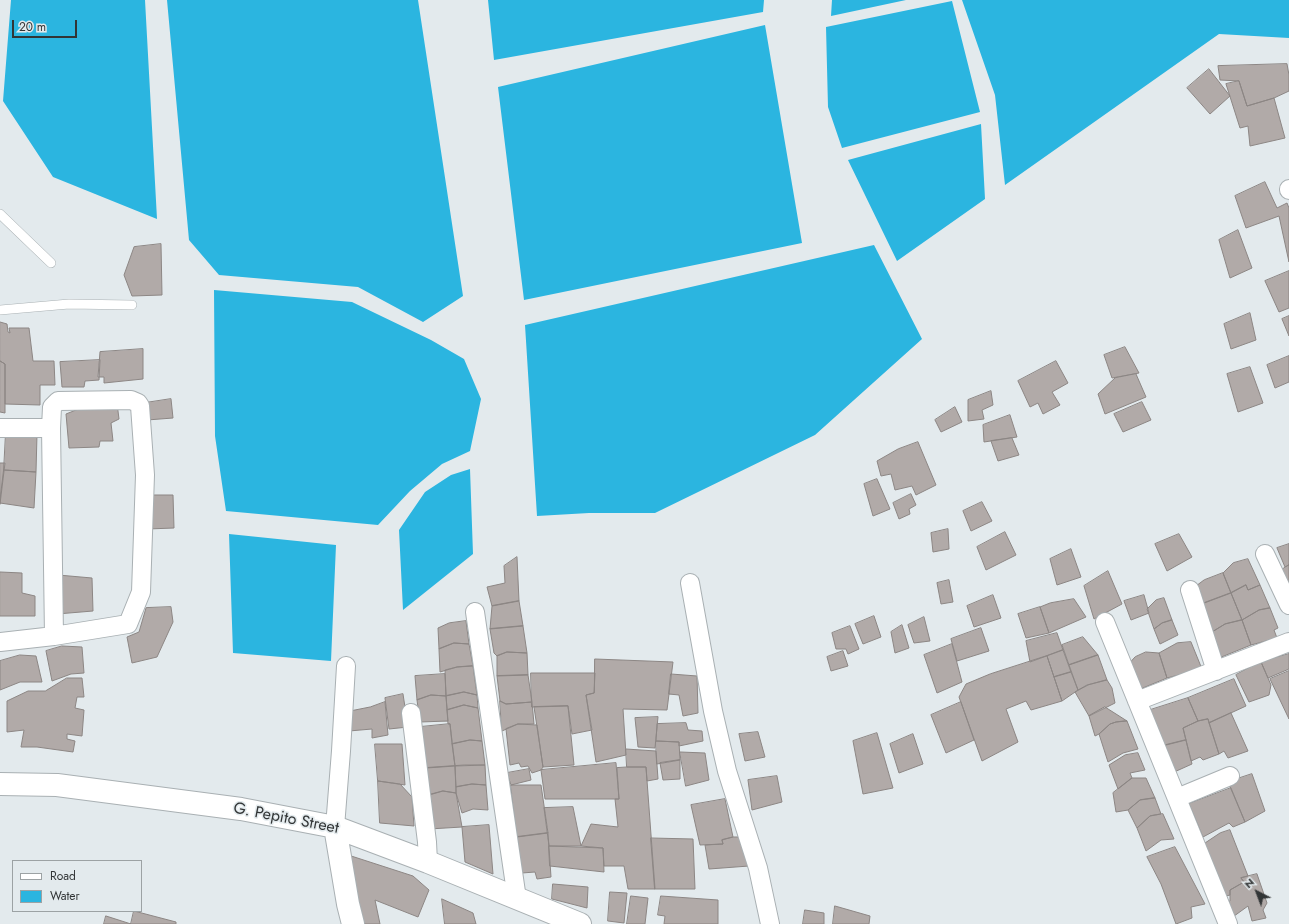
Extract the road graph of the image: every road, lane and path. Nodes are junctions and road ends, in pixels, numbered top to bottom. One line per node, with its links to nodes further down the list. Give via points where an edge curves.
1 (0, 214): 2 (lane)
2 (51, 262)
3 (132, 305): 4 (lane, via 69,304)
4 (0, 310)
5 (0, 428): 6 (street)
6 (51, 428): 13 (street); 13 (street, via 52,407 58,401 135,401 140,406 145,475 141,592 128,624)
7 (1265, 554): 10 (street)
8 (690, 583): 28 (street, via 727,771 758,868)
9 (1190, 590): 17 (street)
10 (1289, 605)
11 (475, 612): 25 (street)
12 (1105, 622): 18 (street)
13 (54, 636): 14 (street)
14 (0, 642)
15 (1289, 642): 17 (street)
16 (346, 666): 23 (street)
17 (1216, 671): 18 (street)
18 (1137, 701): 22 (street)
19 (411, 713): 24 (street)
20 (1230, 776): 22 (street)
21 (0, 784): 23 (street, G. Pepito Street, via 65,786 241,809)
22 (1177, 798): 29 (street)
23 (335, 827): 24 (street, G. Pepito Street); 26 (street)
24 (428, 862): 25 (street, G. Pepito Street)
25 (517, 899): 27 (street, G. Pepito Street)
26 (352, 924)
27 (580, 924)
28 (770, 924)
29 (1228, 924)

